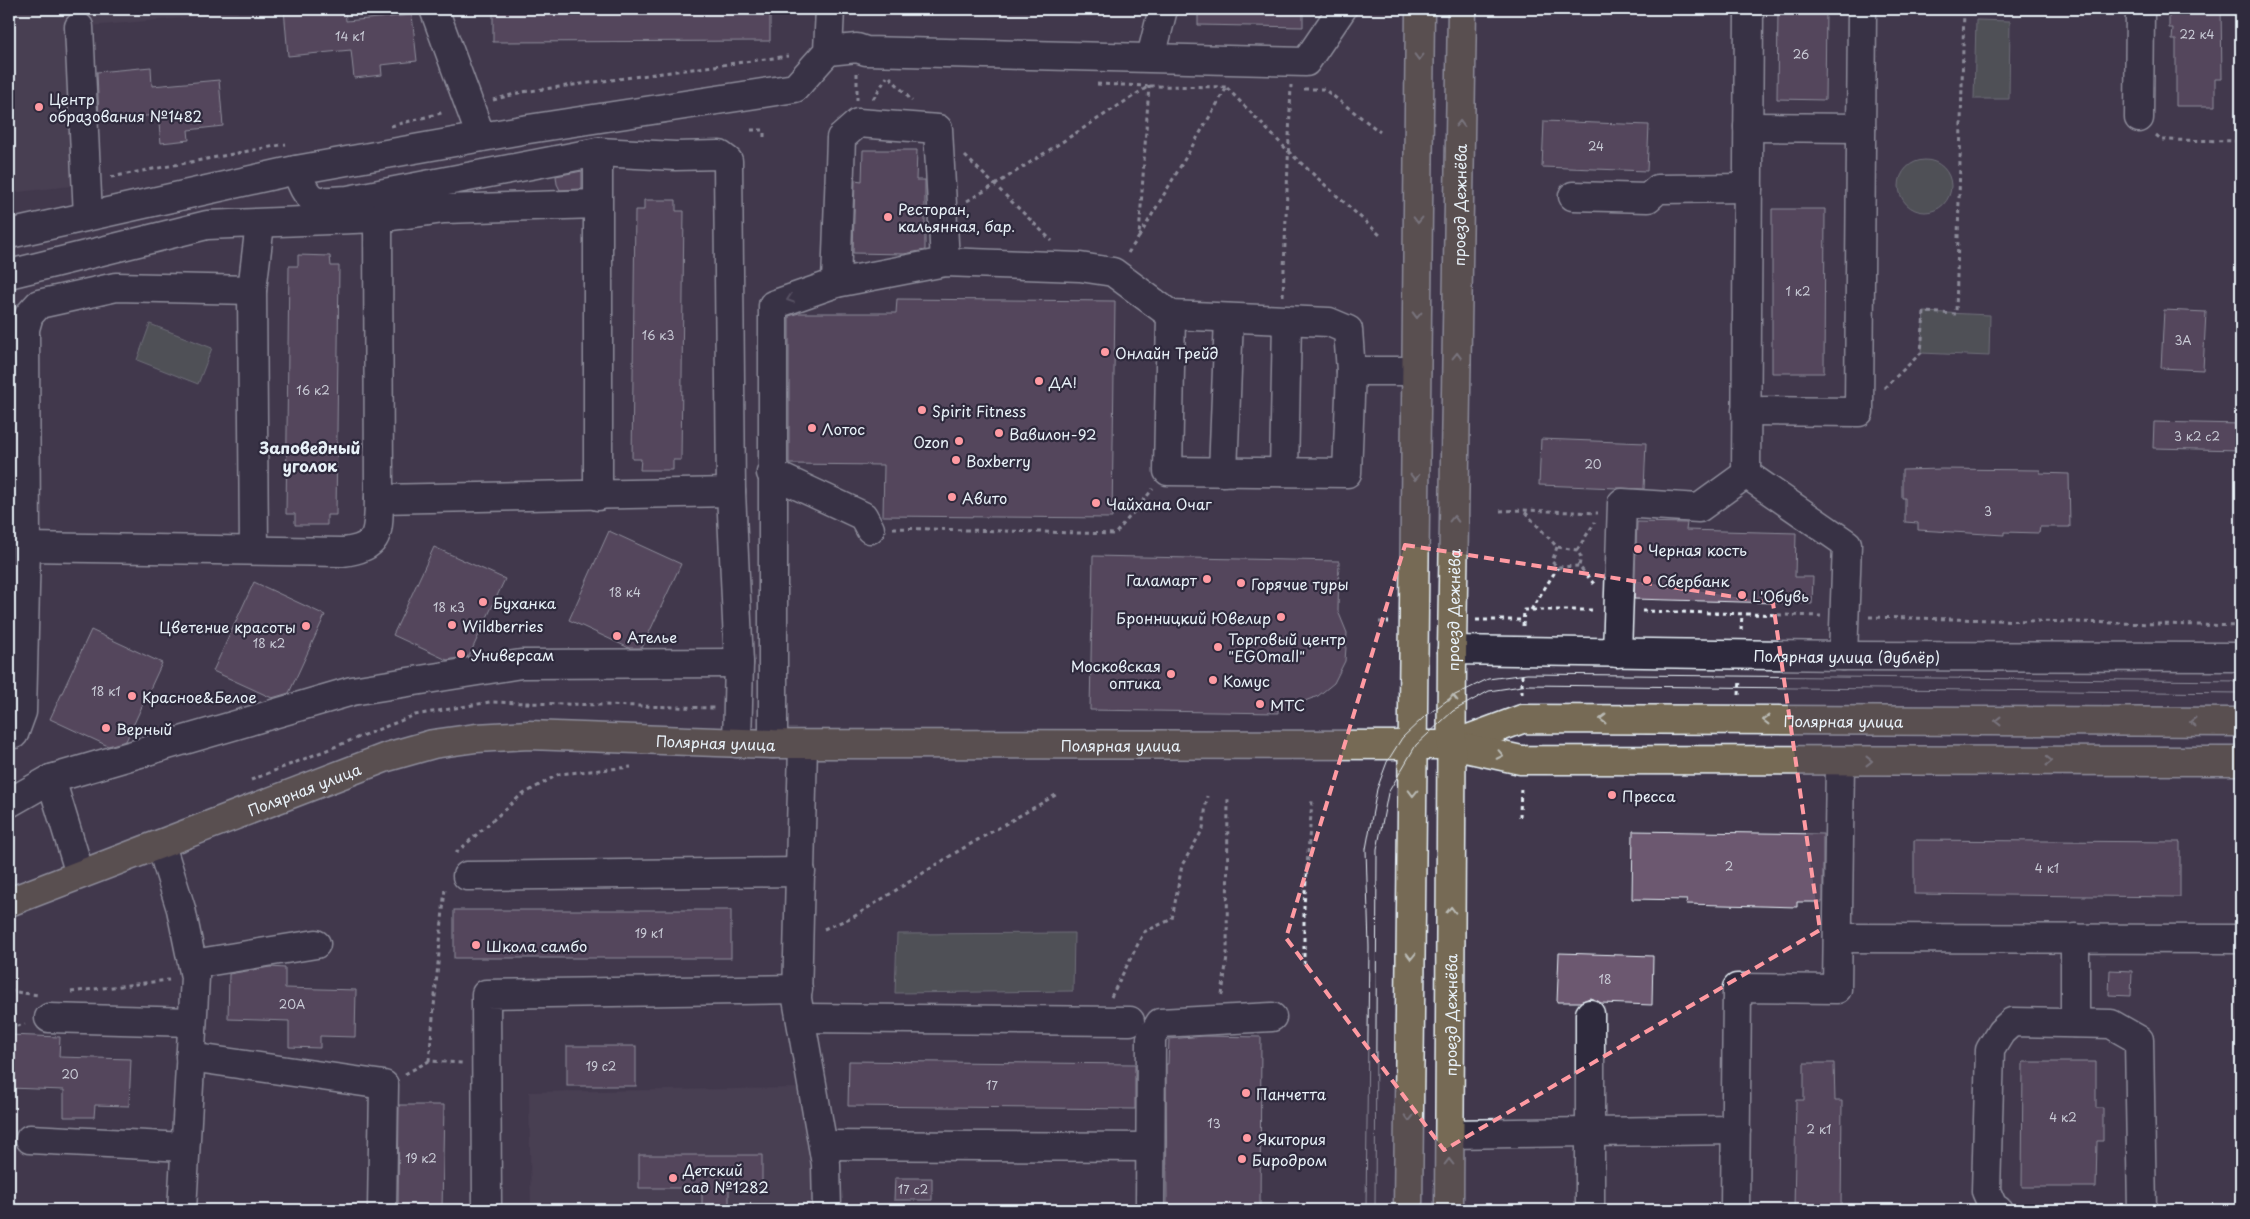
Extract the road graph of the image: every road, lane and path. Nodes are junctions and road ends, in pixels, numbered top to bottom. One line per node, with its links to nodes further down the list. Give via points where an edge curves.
1 (434, 9): 33 (street)
2 (830, 9): 13 (street)
3 (1163, 9): 14 (street)
4 (1342, 9): 16 (street, via 1306,62)
5 (1420, 9): 60 (main road, one-way to 60)
6 (1462, 9): 88 (main road, проезд Дежнёва, one-way to 6)
7 (1749, 9): 28 (street)
8 (1862, 9): 29 (street)
9 (1964, 9): 63 (path, via 1956,314 1924,312 1921,353)
10 (2140, 9): 26 (street)
11 (79, 27): 45 (street)
12 (861, 49): 13 (street); 14 (street); 17 (path); 27 (path)
13 (828, 51): 33 (street, via 795,88)
14 (1151, 57): 15 (street); 20 (path)
15 (1232, 60): 16 (street); 21 (path)
16 (1290, 62): 24 (path)
17 (888, 75): 18 (path); 25 (path); 27 (path)
18 (898, 75)
19 (1091, 84): 20 (path)
20 (1149, 86): 21 (path); 40 (path); 50 (path)
21 (1227, 87): 22 (path); 38 (path); 50 (path)
22 (1236, 88)
23 (1282, 89): 24 (path)
24 (1291, 89): 32 (path, via 1324,89); 38 (path)
25 (913, 102)
26 (2139, 118)
27 (858, 123): 30 (street); 55 (street, via 841,138)
28 (1748, 127): 29 (street); 41 (street)
29 (1861, 128): 63 (street)
30 (938, 129): 40 (path); 44 (street)
31 (751, 130): 35 (path, via 764,130)
32 (1380, 132)
33 (481, 137): 39 (street)
34 (2162, 140): 36 (path)
35 (764, 141)
36 (2241, 141)
37 (598, 152): 39 (street, via 348,200 317,201 308,197); 43 (street); 69 (street, via 720,155 728,161)
38 (1290, 153): 49 (path); 59 (path)
39 (296, 170): 45 (street)
40 (995, 185): 44 (path); 52 (path)
41 (1748, 188): 42 (street, via 1658,189 1648,198); 62 (street)
42 (1573, 196)
43 (597, 204): 46 (street, via 444,208); 70 (street)
44 (942, 215): 51 (street)
45 (88, 216): 48 (street)
46 (378, 218): 47 (street); 71 (street)
47 (260, 224): 54 (street, via 207,225); 56 (street)
48 (9, 234)
49 (1380, 235)
50 (1139, 237): 53 (path)
51 (945, 262): 52 (street); 55 (street)
52 (1080, 267): 53 (street)
53 (1113, 272): 57 (street)
54 (9, 274)
55 (836, 283): 65 (street, one-way to 65, via 773,305)
56 (252, 290): 75 (street, via 116,287 40,304 29,315 26,329); 77 (street)
57 (1171, 315): 58 (street); 64 (street)
58 (1229, 318): 59 (street); 66 (street)
59 (1285, 321): 61 (street, via 1329,322 1348,330); 67 (street)
60 (1416, 370): 61 (street); 97 (main road, one-way to 97)
61 (1350, 371): 67 (street, via 1347,473)
62 (1746, 411): 63 (street); 68 (street)
63 (1859, 412)
64 (1168, 471): 66 (street); 74 (path, via 1115,534)
65 (771, 472): 74 (street, via 863,516); 96 (street)
66 (1223, 472): 67 (street)
67 (1284, 472)
68 (1746, 474): 83 (street, via 1699,508 1622,504); 84 (street, via 1847,544)
69 (731, 492): 70 (street); 92 (street)
70 (598, 496): 71 (street)
71 (379, 499): 77 (street, via 378,526 372,542 361,550)
72 (1523, 510): 73 (path); 76 (path); 78 (path, via 1601,513)
73 (1500, 511)
74 (879, 529)
75 (26, 547): 77 (street); 94 (street, via 22,712 14,734)
76 (1557, 547): 78 (path); 80 (path, via 1552,562)
77 (254, 549)
78 (1577, 550): 79 (path, via 1581,557)
79 (1578, 566): 80 (path); 83 (path)
80 (1558, 567): 82 (path)
81 (1524, 610): 82 (path)
82 (1531, 610): 83 (path)
83 (1618, 610): 84 (path); 89 (street)
84 (1844, 616): 87 (path); 90 (street)
85 (1475, 620): 86 (path)
86 (1523, 620)
87 (2241, 626)
88 (1452, 650): 89 (street, Полярная улица (дублёр)); 99 (main road, проезд Дежнёва, one-way to 88)
89 (1617, 653): 90 (street, Полярная улица (дублёр))
90 (1843, 656): 91 (street, Полярная улица (дублёр))
91 (2241, 657)
92 (739, 663): 95 (street); 103 (street, via 521,664 352,691)
93 (2241, 722): 99 (main road, Полярная улица, one-way to 99, via 1522,719)
94 (9, 734)
95 (737, 743): 96 (main road, Полярная улица); 109 (main road, Полярная улица, via 529,735 432,744 387,757)
96 (773, 744): 98 (main road, Полярная улица)
97 (1413, 744): 98 (main road, Полярная улица); 99 (main road, Полярная улица); 149 (main road, one-way to 149)
98 (803, 745): 111 (street)
99 (1452, 745): 101 (main road, Полярная улица, one-way to 101, via 1520,760); 139 (main road, проезд Дежнёва, one-way to 99)
100 (2241, 761): 101 (main road, Полярная улица, one-way to 100)
101 (1840, 762): 114 (street)
102 (631, 768): 110 (path, via 559,774 520,796)
103 (52, 779): 108 (street); 112 (street)
104 (1059, 793): 117 (path, via 855,916)
105 (1207, 796): 128 (path, via 1203,829 1182,865 1172,919 1144,932)
106 (1228, 796): 129 (path, via 1227,957)
107 (1312, 801): 119 (path, via 1304,906)
108 (9, 803)
109 (161, 845): 112 (main road, Полярная улица); 120 (street, via 181,909)
110 (461, 865): 111 (street); 134 (path, via 445,887)
111 (801, 872): 117 (street)
112 (80, 874): 113 (main road, Полярная улица)
113 (9, 902)
114 (1838, 938): 115 (street); 137 (street, via 1837,989 1738,988)
115 (2075, 938): 116 (street); 132 (street)
116 (2241, 939)
117 (800, 940): 121 (street)
118 (316, 944): 120 (street)
119 (1304, 965)
120 (194, 970): 123 (path); 131 (street)
121 (798, 989): 127 (street); 135 (street, via 486,994)
122 (9, 991): 124 (path)
123 (70, 992)
124 (45, 1007): 131 (street)
125 (1590, 1014): 138 (street)
126 (1272, 1017): 129 (street)
127 (801, 1018): 128 (street); 141 (street)
128 (1099, 1020): 130 (street)
129 (1219, 1020): 143 (street, via 1160,1023 1151,1038)
130 (1130, 1021)
131 (192, 1022): 133 (street)
132 (2075, 1023): 153 (street, via 2012,1022 1990,1050 1986,1191 1992,1207); 154 (street, via 2111,1024 2139,1040)
133 (190, 1057): 136 (street); 142 (street)
134 (429, 1061): 135 (path); 136 (path)
135 (486, 1064): 146 (street)
136 (384, 1085): 145 (street)
137 (1736, 1130): 138 (street); 152 (street)
138 (1590, 1132): 139 (street); 151 (street)
139 (1450, 1134): 150 (main road, проезд Дежнёва, one-way to 139)
140 (30, 1139): 142 (street)
141 (823, 1144): 143 (street); 147 (street)
142 (185, 1146): 144 (street)
143 (1150, 1147): 148 (street)
144 (182, 1210)
145 (382, 1210)
146 (487, 1210)
147 (827, 1210)
148 (1150, 1210)
149 (1408, 1210)
150 (1449, 1210)
151 (1590, 1210)
152 (1735, 1210)
153 (1998, 1210)
154 (2142, 1210)

